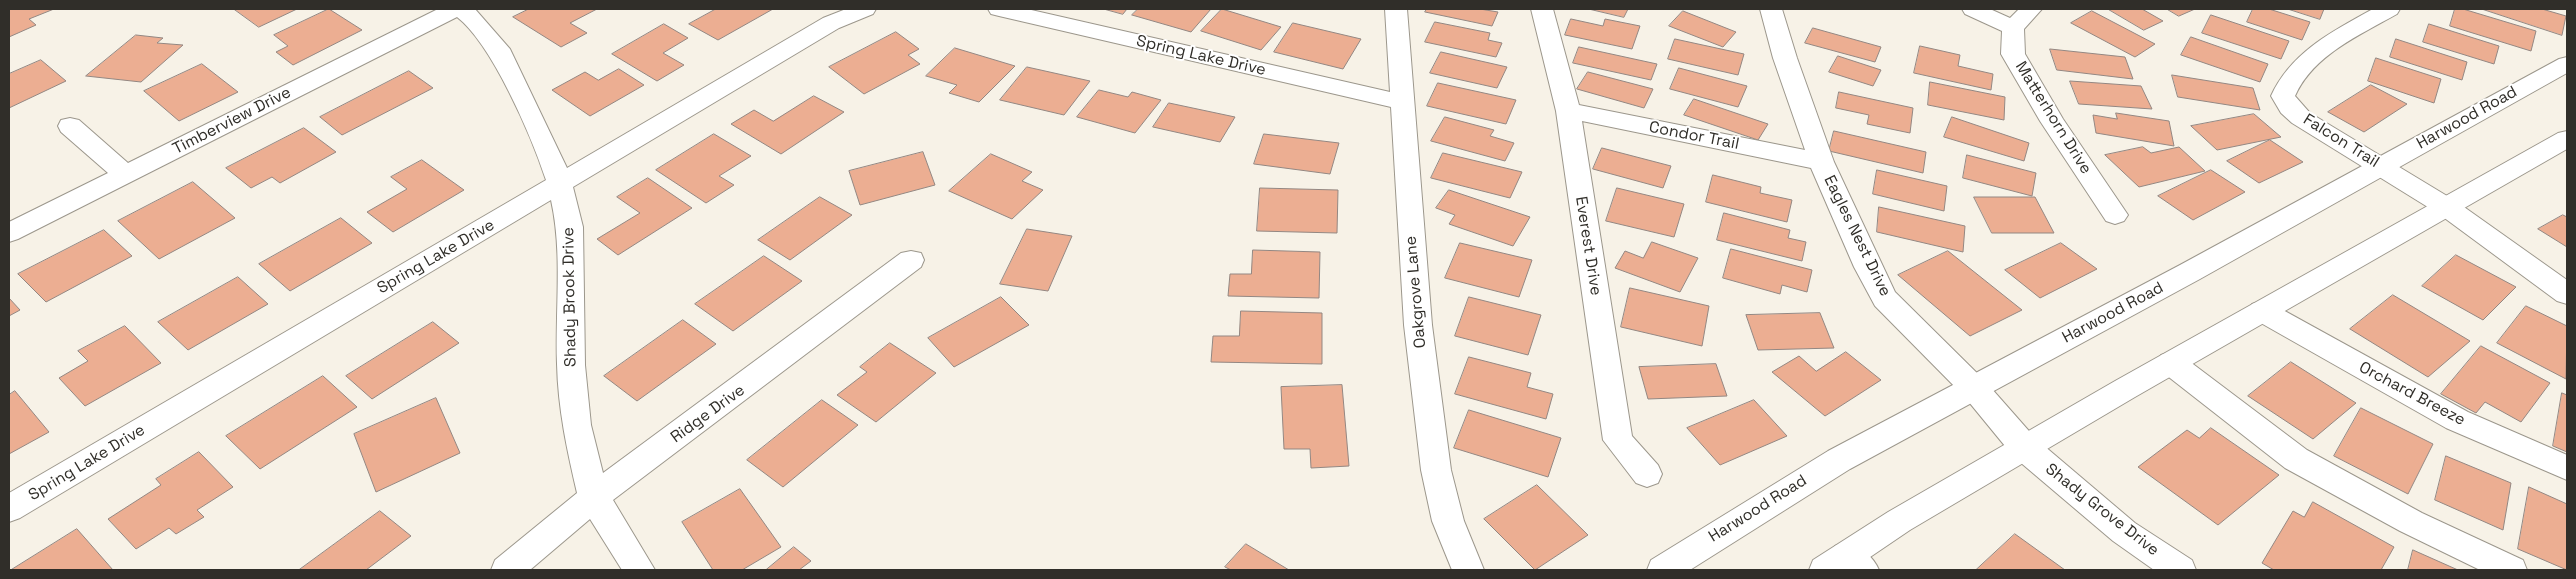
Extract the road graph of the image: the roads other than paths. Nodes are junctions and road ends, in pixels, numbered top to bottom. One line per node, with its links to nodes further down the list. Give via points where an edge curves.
1 (455, 9): 19 (street, Timberview Drive)
2 (460, 9): 20 (street, Shady Brook Drive, via 498,49 550,155)
3 (865, 9): 20 (street, Spring Lake Drive, via 831,23)
4 (999, 9): 13 (street, Spring Lake Drive)
5 (1396, 9): 13 (street, Oakgrove Lane)
6 (1542, 9): 14 (street, Everest Drive)
7 (1771, 9): 17 (street, Eagles Nest Drive)
8 (1974, 9): 11 (street)
9 (2031, 9): 11 (street)
10 (2389, 9): 18 (street, Falcon Trail, via 2322,48 2286,84 2283,96 2290,108 2302,118)
11 (2012, 28): 22 (street, Matterhorn Drive, via 2013,54 2052,121)
12 (2567, 64): 18 (street, Harwood Road)
13 (1402, 102): 37 (street, Oakgrove Lane, via 1418,325 1436,470 1448,521)
14 (1568, 110): 17 (street, Condor Trail); 31 (street, Everest Drive, via 1618,440)
15 (70, 126): 19 (street)
16 (2567, 140): 21 (street)
17 (1821, 162): 28 (street, Eagles Nest Drive, via 1868,267 1886,298)
18 (2380, 166): 21 (street, Falcon Trail); 28 (street, Harwood Road)
19 (126, 174): 23 (street, Timberview Drive)
20 (560, 184): 32 (street, Shady Brook Drive, via 570,227 571,365 576,425); 33 (street, Spring Lake Drive)
21 (2448, 208): 25 (street); 26 (street)
22 (2116, 215)
23 (9, 233)
24 (911, 260): 32 (street, Ridge Drive)
25 (2567, 294)
26 (2262, 311): 27 (street); 30 (street, Orchard Breeze, via 2457,420)
27 (2171, 363): 29 (street); 40 (street, via 2296,458 2411,522)
28 (1974, 388): 29 (street, Eagles Nest Drive); 38 (street, Harwood Road, via 1839,460)
29 (2025, 448): 34 (street, via 1899,521); 39 (street, Shady Grove Drive, via 2124,532)
30 (2567, 468)
31 (1647, 474)
32 (594, 497): 35 (street, Ridge Drive); 36 (street, Shady Brook Drive)
33 (9, 509)
34 (1845, 566)
35 (507, 570)
36 (639, 570)
37 (1468, 570)
38 (1662, 570)
39 (2180, 570)
40 (2512, 570)

